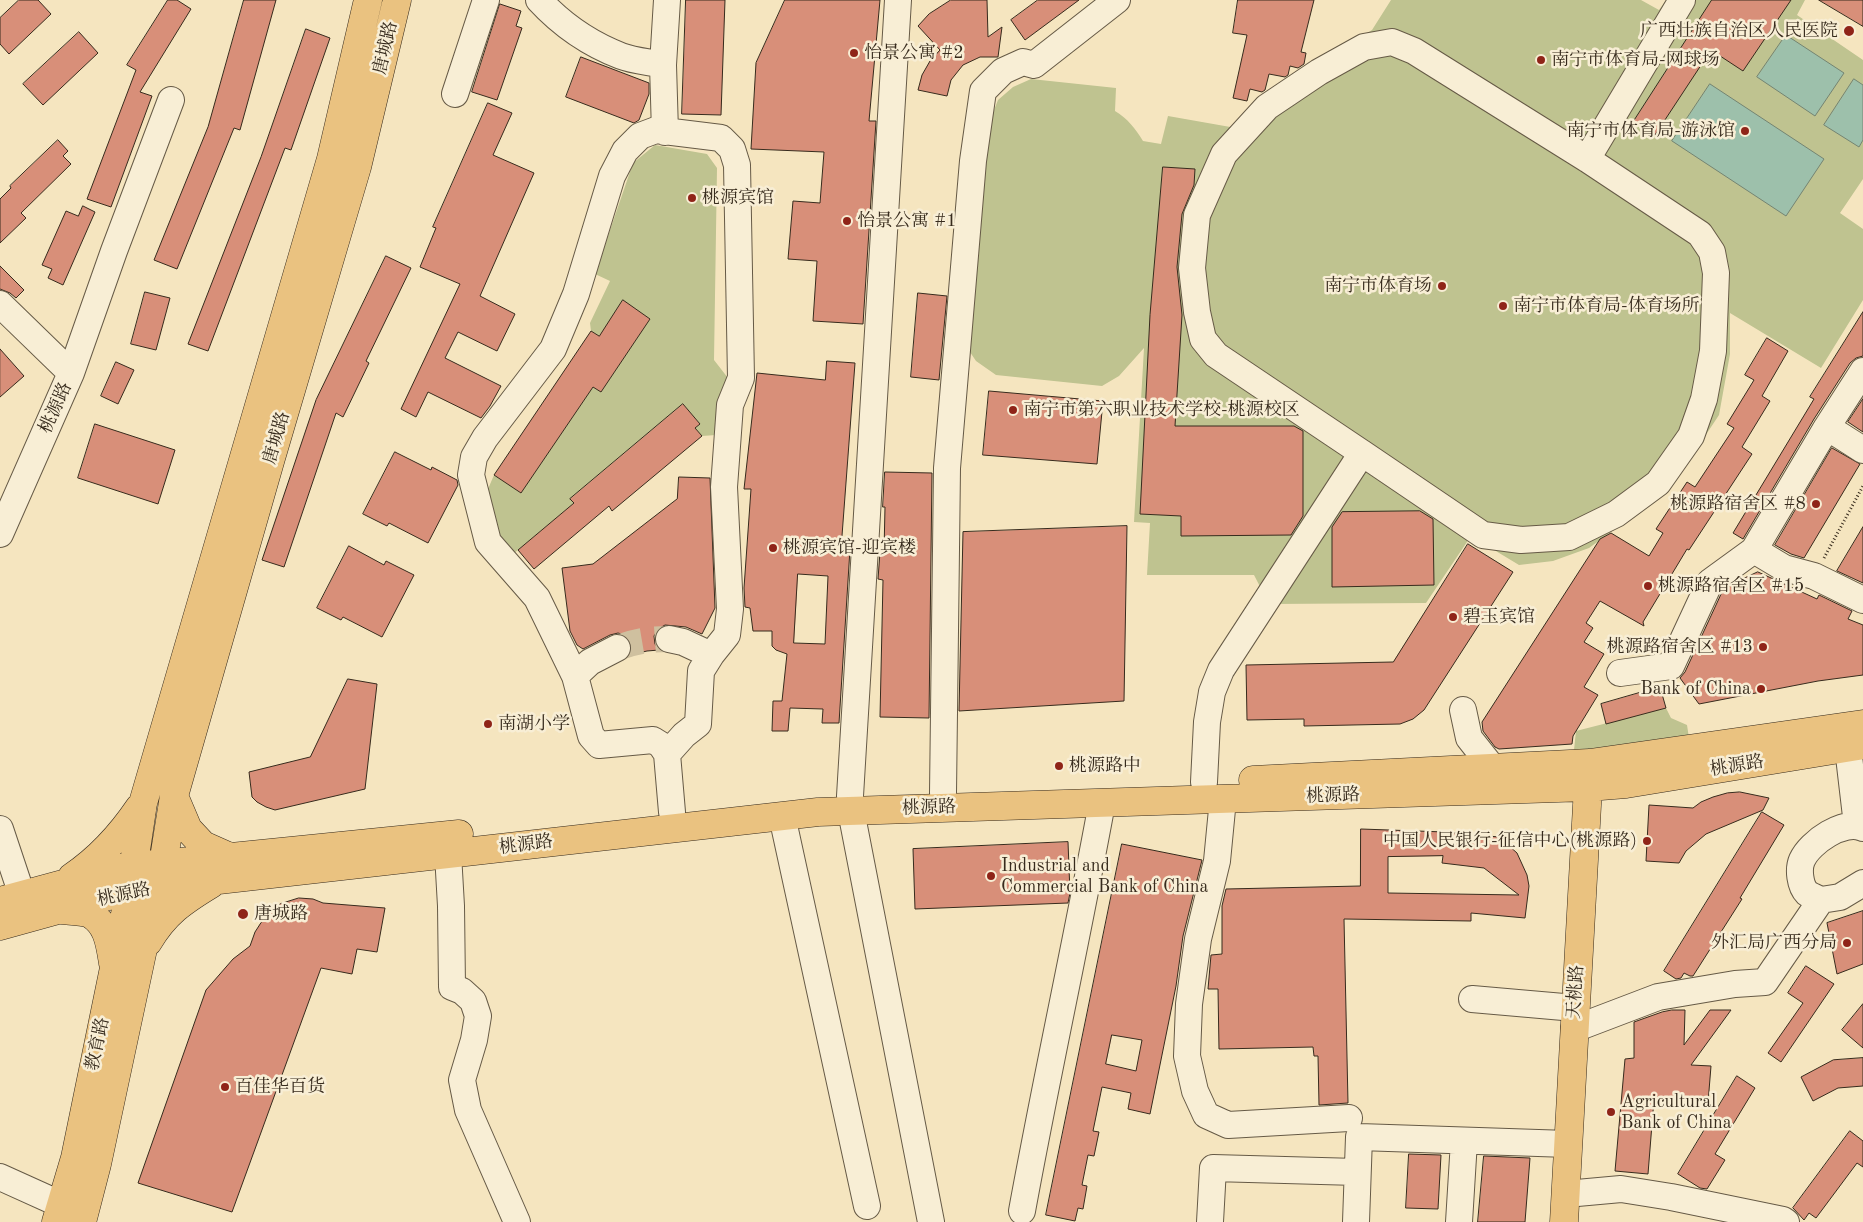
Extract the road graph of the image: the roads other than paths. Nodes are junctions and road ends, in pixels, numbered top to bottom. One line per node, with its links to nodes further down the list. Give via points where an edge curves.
1 (368, 0): 37 (main road, 唐城路, via 330,159)
2 (397, 0): 36 (main road, 唐城路, via 357,166)
3 (486, 0): 10 (street)
4 (539, 0): 9 (street, via 555,17 585,39 622,57)
5 (667, 0): 9 (street)
6 (898, 0): 39 (street)
7 (1118, 0): 35 (street, via 1034,65 1023,62 1003,71 983,91 973,161 947,468)
8 (1682, 0): 13 (street)
9 (663, 65): 12 (street)
10 (455, 94)
11 (171, 100): 16 (street)
12 (665, 132): 25 (street, via 721,138 732,149 737,165 741,378 730,405 724,487 730,609 727,635); 27 (street, via 656,130 640,136 625,151 612,176 576,294 553,349 485,438 474,457 471,475 488,542 537,598)
13 (1587, 159): 19 (street, via 1700,234 1712,252 1716,273 1716,311 1704,399 1691,436 1658,483 1616,514 1569,537 1521,540 1483,535); 19 (street, via 1414,51 1392,42 1364,47 1312,77 1267,108 1224,154 1197,214 1192,268 1203,339 1216,354)
14 (0, 304): 16 (street, 桃源路)
15 (1863, 371): 17 (street)
16 (71, 373): 20 (street, 桃源路)
17 (1827, 427): 18 (street); 21 (street)
18 (1863, 450)
19 (1362, 453): 34 (street, via 1220,670 1207,722)
20 (1, 531)
21 (1754, 550): 22 (street, via 1784,568 1814,576); 26 (street, via 1710,582 1671,666)
22 (1863, 600)
23 (669, 639): 25 (street)
24 (617, 648): 27 (street, via 590,662)
25 (711, 655): 31 (street, via 701,671 698,724 684,734)
26 (1620, 673)
27 (575, 676): 31 (street, via 594,741 599,745 653,740 661,744)
28 (1463, 710): 32 (street, via 1468,738)
29 (1863, 724): 33 (main road, 桃源路)
30 (1856, 746): 33 (main road, 桃源路, via 1626,784); 42 (street)
31 (667, 754): 40 (street)
32 (1492, 767): 33 (main road, 桃源路); 34 (main road, 桃源路)
33 (1589, 775): 34 (main road, 桃源路); 56 (main road, 天桃路)
34 (1214, 791): 35 (main road, 桃源路); 38 (main road, 桃源路); 57 (street, via 1217,860 1198,939 1189,1004 1187,1056 1195,1091 1206,1115 1228,1125)
35 (943, 793): 39 (main road, 桃源路)
36 (174, 796): 45 (main road, via 188,829); 46 (main road, 唐城路)
37 (143, 803): 47 (main road, 唐城路); 50 (main road, via 120,836)
38 (1102, 803): 39 (main road, 桃源路); 64 (street)
39 (851, 804): 40 (main road, 桃源路, via 818,798); 41 (main road, 桃源路); 67 (street)
40 (672, 812): 45 (main road, 桃源路)
41 (782, 816): 44 (main road, 桃源路); 63 (street)
42 (1860, 826): 51 (street, via 1842,826 1831,832 1802,860 1800,878 1806,892)
43 (0, 829): 49 (street, 桃源路)
44 (448, 854): 45 (main road, 桃源路); 66 (street, via 452,986 473,1001 478,1016 462,1080 468,1110)
45 (224, 869): 46 (main road, 桃源路); 53 (main road, via 159,923)
46 (160, 876): 47 (main road, 桃源路); 53 (main road, 教育路)
47 (132, 878): 50 (main road, 桃源路); 54 (main road, 教育路)
48 (1863, 883): 51 (street, via 1840,897)
49 (11, 898): 50 (main road, 桃源路)
50 (59, 898): 52 (main road, 桃源路); 54 (main road, via 102,924 110,941)
51 (1821, 900): 56 (street, via 1765,982 1718,986 1658,997)
52 (0, 926)
53 (143, 950): 65 (main road, 教育路, via 97,1164)
54 (114, 968): 65 (main road, 教育路, via 75,1158)
55 (1472, 998): 56 (street)
56 (1574, 1018): 59 (main road, 天桃路)
57 (1349, 1118)
58 (1464, 1141): 59 (street); 60 (street, via 1360,1137); 70 (street)
59 (1568, 1144): 62 (main road, 天桃路)
60 (1357, 1172): 68 (street, via 1213,1168); 69 (street)
61 (0, 1177): 65 (street)
62 (1566, 1194): 71 (main road, 天桃路); 72 (street, via 1621,1189)
63 (867, 1206)
64 (1022, 1211)
65 (67, 1216)
66 (517, 1222)
67 (931, 1222)
68 (1210, 1222)
69 (1356, 1222)
70 (1459, 1222)
71 (1564, 1222)
72 (1786, 1222)

